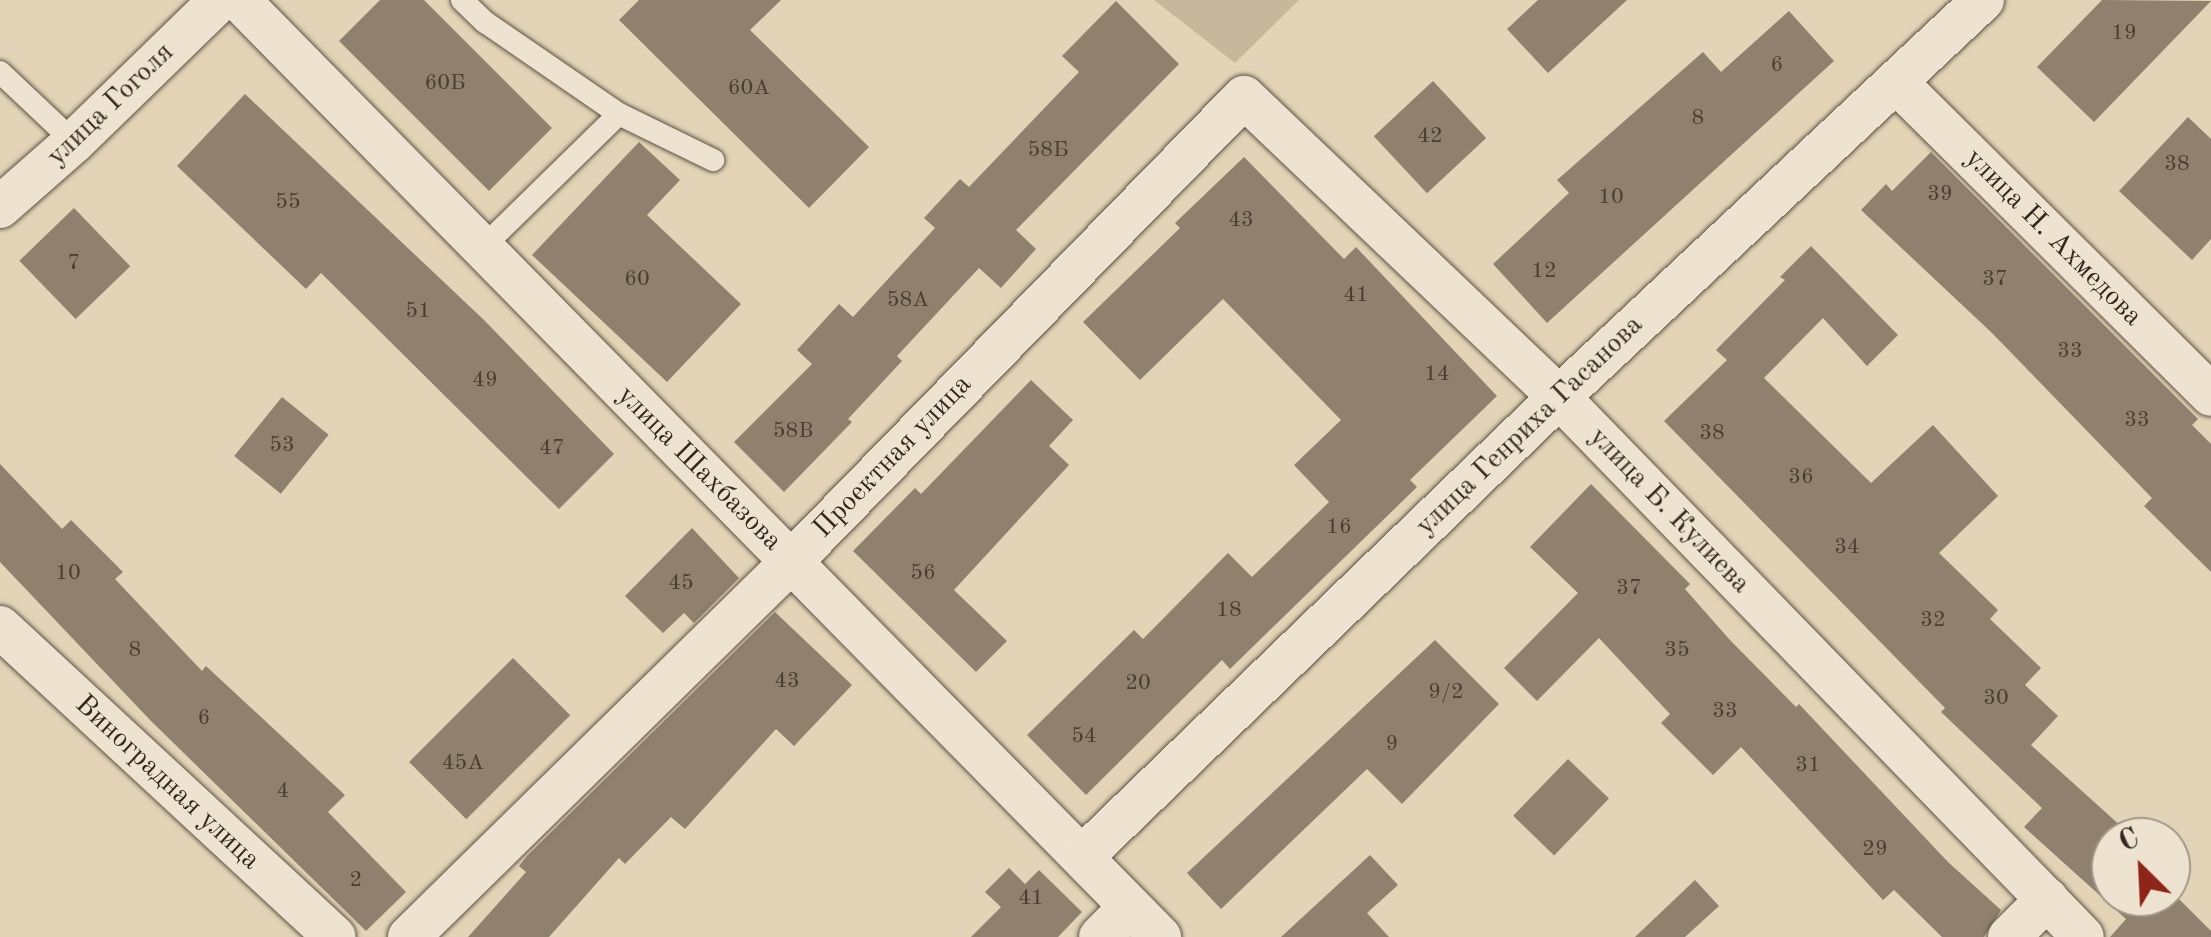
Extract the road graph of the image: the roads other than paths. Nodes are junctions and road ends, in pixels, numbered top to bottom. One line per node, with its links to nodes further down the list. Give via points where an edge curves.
1 (220, 0): 9 (street, улица Гоголя)
2 (239, 0): 12 (street, улица Шахбазова)
3 (462, 0): 8 (lane)
4 (1983, 0): 6 (street, улица Генриха Гасанова)
5 (0, 72): 9 (lane)
6 (1896, 82): 13 (street, улица Н. Ахмедова); 14 (street, улица Генриха Гасанова)
7 (1244, 97): 14 (street, улица Б. Кулиева); 15 (street, Проектная улица)
8 (618, 114): 10 (lane); 12 (lane)
9 (74, 142): 11 (street, улица Гоголя)
10 (713, 160)
11 (0, 207)
12 (480, 250): 15 (street, улица Шахбазова)
13 (2211, 395)
14 (1559, 397): 17 (street, улица Генриха Гасанова); 18 (street, улица Б. Кулиева)
15 (791, 562): 17 (street, улица Шахбазова); 21 (street, Проектная улица)
16 (0, 627): 20 (street, Виноградная улица)
17 (1082, 858): 19 (street, улица Шахбазова)
18 (2047, 899): 24 (street); 25 (street, улица Б. Кулиева)
19 (1130, 907): 22 (street); 23 (street, улица Шахбазова)
20 (335, 937)
21 (409, 937)
22 (1100, 937)
23 (1160, 937)
24 (2009, 937)
25 (2083, 937)

